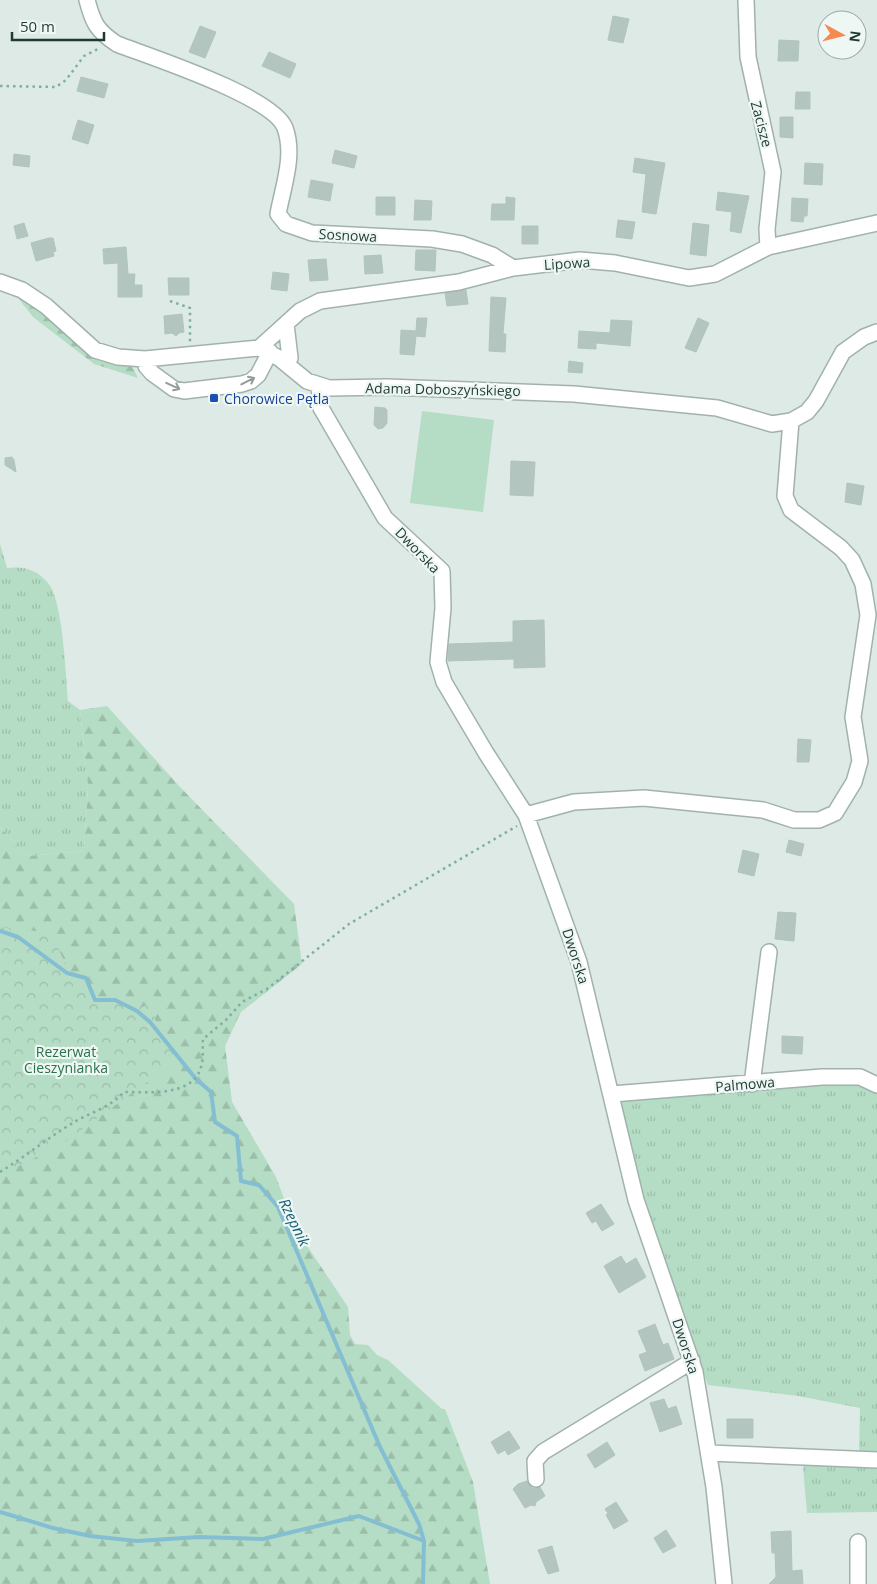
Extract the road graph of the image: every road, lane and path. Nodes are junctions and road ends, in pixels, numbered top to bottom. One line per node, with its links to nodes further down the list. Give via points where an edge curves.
1 (87, 0): 3 (street, Sosnowa, via 92,19 101,34)
2 (746, 0): 6 (street, Zacisze, via 748,57 773,172)
3 (117, 44): 4 (path, via 84,56 66,80 56,87); 7 (street, Sosnowa, via 251,98 272,112 285,126 290,148 278,214 286,224 312,233 432,239 462,244 492,255)
4 (0, 86)
5 (877, 223): 6 (street, Lipowa)
6 (768, 248): 7 (street, Lipowa, via 715,274 689,278 615,263 580,260)
7 (513, 268): 10 (street, Lipowa, via 459,282 320,301 300,311)
8 (0, 282): 14 (street, via 22,290 46,306 95,350 118,357)
9 (170, 301): 13 (path, via 190,308)
10 (286, 324): 12 (street, Lipowa); 15 (street, via 290,358)
11 (877, 332): 17 (street, via 843,352 816,401 807,412)
12 (264, 350): 13 (street); 14 (street, one-way to 12, via 146,366 163,382 192,391 252,381 258,375); 15 (street, Adama Doboszyńskiego)
13 (190, 353): 14 (street)
14 (145, 359)
15 (286, 364): 16 (street, Adama Doboszyńskiego, via 307,381)
16 (319, 385): 17 (street, Adama Doboszyńskiego, via 329,388 574,394 717,408 772,424); 18 (street, Dworska, via 321,408 385,518 442,572 443,608 438,662 444,682)
17 (791, 421): 18 (street, via 785,496 791,510 852,560 863,584 868,615 853,717 860,761 854,782 835,813 819,820 794,820 763,810 644,798 574,802)
18 (527, 817): 22 (street, Dworska, via 579,962); 23 (path, via 349,924 267,989 242,1002 203,1039 202,1066 196,1079 168,1092 124,1092 117,1100 62,1129)
19 (769, 952): 20 (street)
20 (752, 1084): 21 (street, Palmowa, via 860,1077); 22 (street, Palmowa)
21 (877, 1085)
22 (612, 1094): 24 (street, Dworska, via 636,1200)
23 (0, 1172)
24 (692, 1361): 25 (street, Dworska); 27 (street, via 543,1452 535,1461)
25 (709, 1453): 26 (street); 29 (street, Dworska)
26 (877, 1460)
27 (536, 1479)
28 (858, 1542): 30 (street)
29 (724, 1584)
30 (858, 1584)

